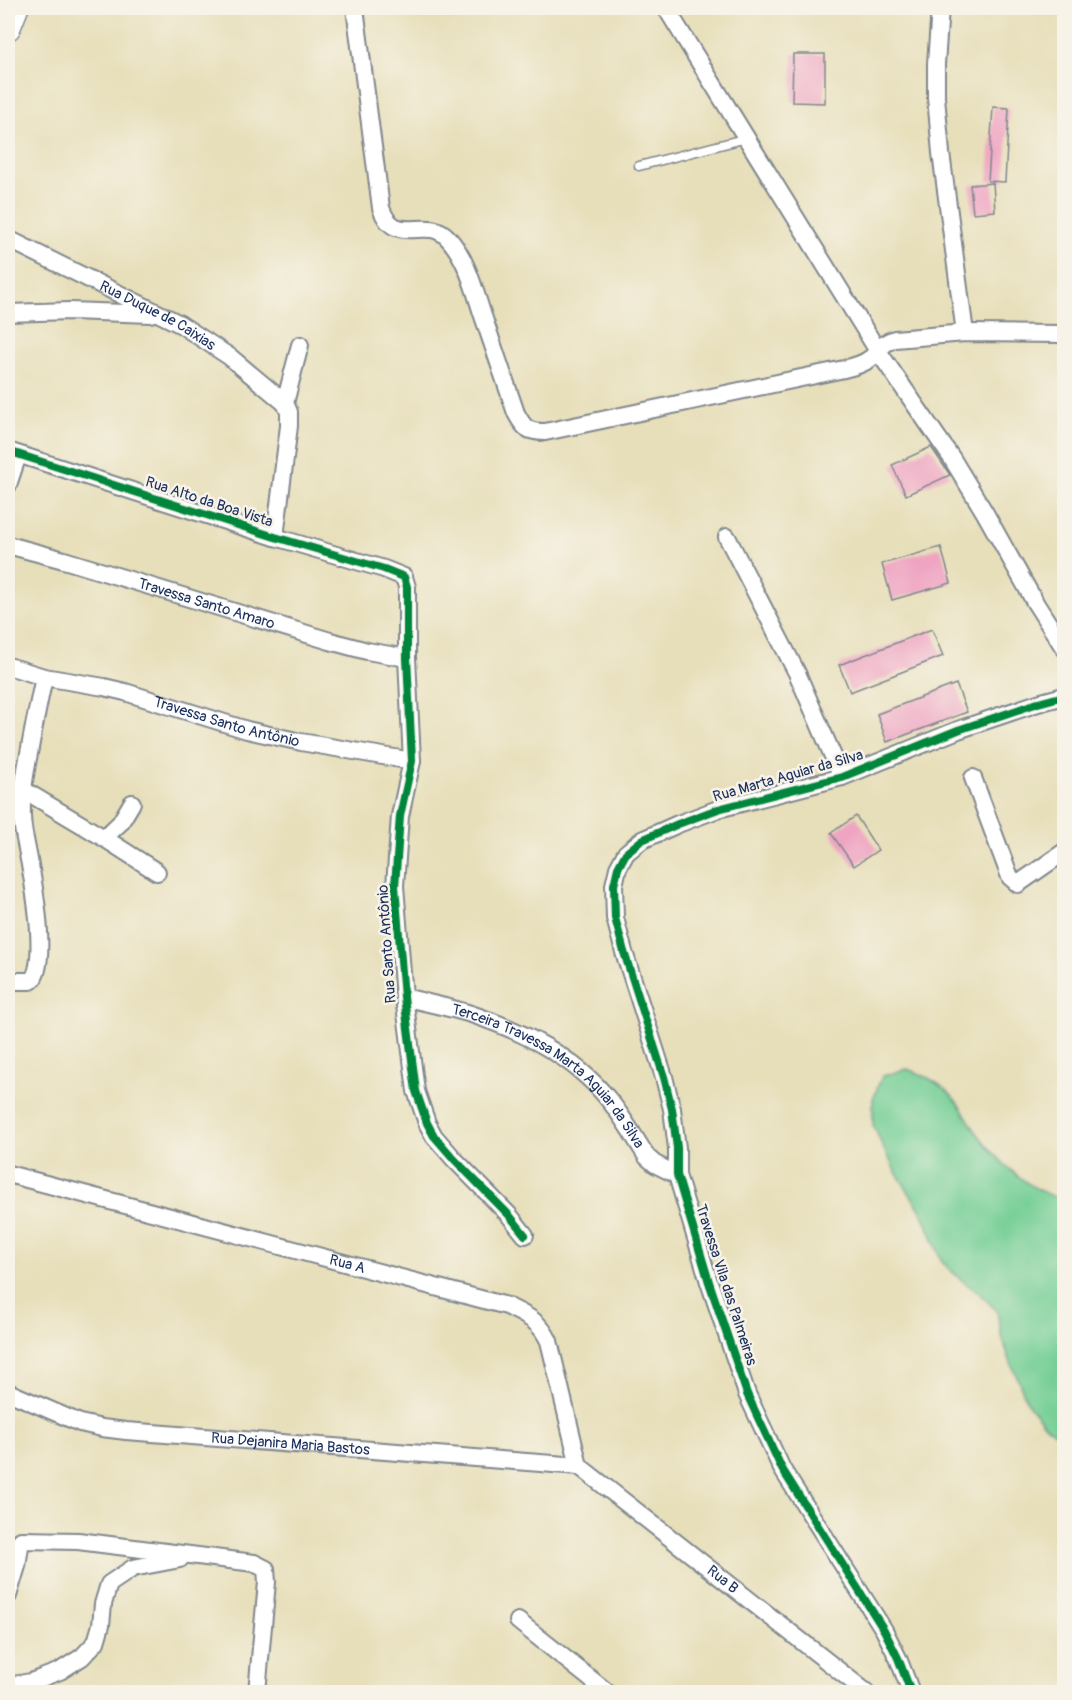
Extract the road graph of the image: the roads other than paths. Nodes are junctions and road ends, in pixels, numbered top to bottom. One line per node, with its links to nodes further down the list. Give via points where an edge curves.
1 (16, 8): 5 (main road)
2 (355, 8): 14 (street, via 383,214 394,227 435,230 448,238 466,266 516,413 530,430 545,432 817,375 866,362)
3 (666, 8): 6 (street)
4 (940, 8): 11 (street, via 936,97 940,153)
5 (8, 28)
6 (747, 138): 7 (lane); 14 (street)
7 (639, 166)
8 (8, 239): 10 (street, Rua Duque de Caixias)
9 (8, 313): 10 (street)
10 (158, 314): 15 (street, Rua Duque de Caixias, via 230,357)
11 (965, 333): 12 (street); 14 (street, via 895,339)
12 (1065, 334)
13 (300, 345): 15 (street)
14 (878, 351): 22 (street, via 956,466)
15 (287, 409): 18 (street)
16 (13, 453): 17 (street); 18 (street, Rua Alto da Boa Vista)
17 (8, 485)
18 (275, 537): 21 (street, Rua Alto da Boa Vista)
19 (727, 537): 28 (street, via 797,673)
20 (8, 545): 23 (street, Travessa Santo Amaro, via 330,641)
21 (404, 577): 23 (street, Rua Santo Antônio)
22 (1065, 648)
23 (407, 658): 27 (street, Rua Santo Antônio)
24 (8, 666): 25 (street, Travessa Santo Antônio)
25 (44, 677): 27 (street, Travessa Santo Antônio, via 114,690 247,730); 30 (street)
26 (1065, 696): 28 (street, Rua Marta Aguiar da Silva, via 958,730)
27 (412, 761): 37 (street, Rua Santo Antônio, via 400,816 396,867)
28 (842, 777): 34 (street, Rua Marta Aguiar da Silva, via 718,809 642,840)
29 (973, 778): 33 (street, via 1010,877 1018,884)
30 (22, 789): 32 (street); 36 (street, via 22,823 40,943 34,980)
31 (132, 803): 32 (street, via 120,823)
32 (104, 838): 35 (street)
33 (1065, 852)
34 (626, 854): 39 (street, Travessa Vila das Palmeiras, via 614,885 615,918 672,1108)
35 (157, 872)
36 (8, 981)
37 (404, 997): 39 (street, Terceira Travessa Marta Aguiar da Silva, via 460,1011 528,1036 564,1058 610,1100 647,1157); 40 (street, Rua Santo Antônio, via 416,1091 427,1123 453,1160)
38 (8, 1174): 42 (street, Rua A, via 507,1306 532,1318 549,1341)
39 (677, 1175): 50 (street, Travessa Vila das Palmeiras, via 747,1394 782,1468 884,1630)
40 (525, 1235)
41 (8, 1392): 42 (street, Rua Dejanira Maria Bastos, via 80,1423 102,1428)
42 (579, 1466): 49 (street, Rua B)
43 (196, 1557): 44 (street, via 78,1541 21,1540); 46 (street, via 133,1568 109,1584 96,1642 60,1671); 47 (street, via 254,1563 266,1569)
44 (8, 1596)
45 (518, 1621): 48 (street)
46 (8, 1686)
47 (260, 1692)
48 (607, 1692)
49 (866, 1692)
50 (911, 1692)

